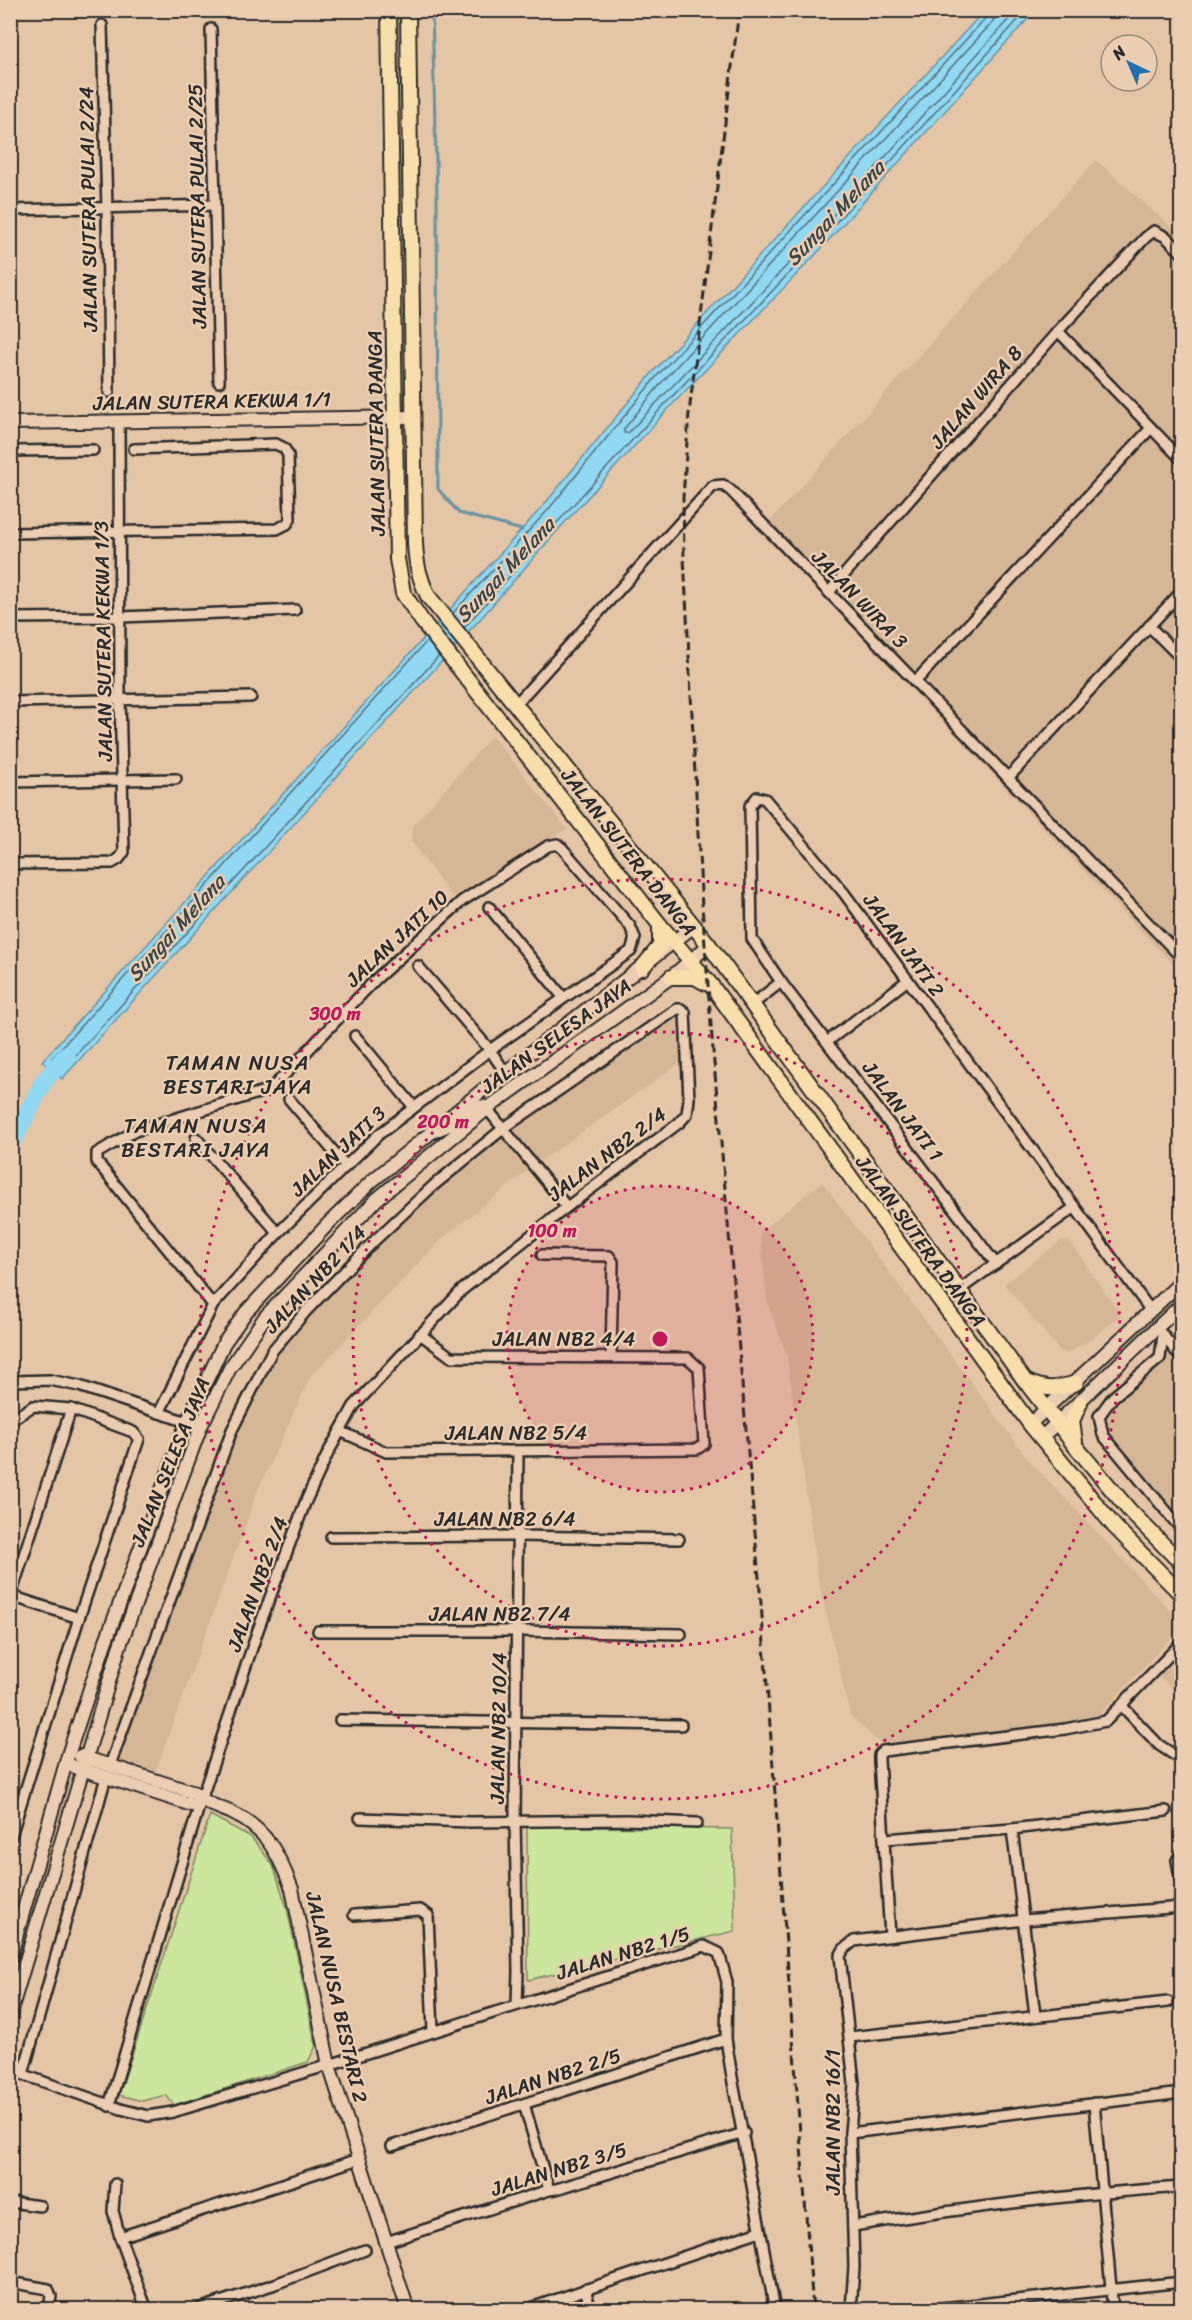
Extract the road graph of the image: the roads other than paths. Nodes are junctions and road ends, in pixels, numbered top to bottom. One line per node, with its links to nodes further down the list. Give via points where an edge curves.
1 (389, 10): 13 (main road, JALAN SUTERA DANGA)
2 (408, 10): 12 (main road, JALAN SUTERA DANGA)
3 (102, 25): 6 (street, JALAN SUTERA PULAI 2/24)
4 (211, 29): 5 (street, JALAN SUTERA PULAI 2/25)
5 (215, 205): 6 (street); 10 (street, JALAN SUTERA PULAI 2/25)
6 (107, 209): 7 (street); 11 (street, JALAN SUTERA PULAI 2/24)
7 (10, 210)
8 (1182, 253): 9 (street, JALAN WIRA 8, via 1154,231)
9 (1058, 331): 16 (street); 24 (street, JALAN WIRA 8)
10 (219, 382)
11 (109, 392)
12 (413, 417): 13 (main road, JALAN SUTERA KEKWA 1/1); 34 (main road, JALAN SUTERA DANGA, via 417,570 428,596)
13 (395, 418): 15 (main road, JALAN SUTERA KEKWA 1/1); 41 (main road, JALAN SUTERA DANGA, via 397,559 403,593)
14 (10, 421): 15 (main road, JALAN SUTERA KEKWA 1/1)
15 (119, 422): 21 (street, JALAN SUTERA KEKWA 1/3)
16 (1151, 428): 20 (street); 30 (street)
17 (134, 449): 21 (street, via 276,444 288,455 290,519 277,529)
18 (93, 450): 19 (street)
19 (10, 451)
20 (1182, 460)
21 (120, 531): 22 (street); 26 (street, JALAN SUTERA KEKWA 1/3)
22 (10, 533)
23 (1182, 591): 28 (street)
24 (828, 592): 30 (street, JALAN WIRA 3); 34 (street, JALAN WIRA 3, via 730,490 719,484 713,486)
25 (295, 610): 26 (street)
26 (121, 617): 27 (street); 32 (street, JALAN SUTERA KEKWA 1/3)
27 (10, 618)
28 (1149, 626): 29 (street); 36 (street)
29 (1182, 659)
30 (915, 682): 36 (street, JALAN WIRA 3)
31 (251, 697): 32 (street)
32 (120, 699): 33 (street); 35 (street, JALAN SUTERA KEKWA 1/3)
33 (10, 702)
34 (516, 704): 42 (main road, JALAN SUTERA DANGA)
35 (123, 778): 37 (street); 38 (street); 39 (street, JALAN SUTERA KEKWA 1/3, via 124,852 119,859)
36 (1008, 778): 46 (street, JALAN WIRA 3)
37 (176, 779)
38 (10, 782)
39 (10, 864)
40 (489, 907): 54 (street)
41 (660, 925): 43 (main road, JALAN SUTERA DANGA); 49 (main road, via 660,946)
42 (694, 926): 43 (main road, JALAN SELESA JAYA); 44 (main road, JALAN SUTERA DANGA)
43 (675, 942): 47 (main road, JALAN SUTERA DANGA); 49 (main road, JALAN SELESA JAYA)
44 (710, 945): 47 (main road, JALAN SELESA JAYA); 55 (main road, JALAN SUTERA DANGA)
45 (632, 951): 54 (street, JALAN JATI 3); 76 (street, JALAN JATI 10, via 635,938 630,926 562,848 557,844 548,846 462,901 376,979 271,1089 135,1131 97,1153 97,1162)
46 (1182, 958)
47 (690, 961): 50 (main road, JALAN SELESA JAYA); 53 (main road, JALAN SUTERA DANGA)
48 (418, 966): 58 (street)
49 (642, 968): 59 (main road, JALAN SELESA JAYA)
50 (671, 977): 53 (main road, via 695,977); 62 (main road, JALAN SELESA JAYA)
51 (908, 980): 52 (street, JALAN JATI 2, via 844,893 765,799 757,797 750,806 752,939); 57 (street); 69 (street, JALAN JATI 2)
52 (781, 982): 55 (street); 57 (street, JALAN JATI 1)
53 (711, 985): 92 (main road, JALAN SUTERA DANGA)
54 (563, 998): 58 (street, JALAN JATI 3)
55 (753, 1004): 74 (main road, JALAN SUTERA DANGA)
56 (355, 1036): 61 (street)
57 (828, 1041): 72 (street, JALAN JATI 1)
58 (490, 1050): 59 (street); 61 (street, JALAN JATI 3)
59 (505, 1072): 65 (main road, JALAN SELESA JAYA)
60 (289, 1099): 67 (street)
61 (414, 1107): 67 (street, JALAN JATI 3)
62 (488, 1108): 64 (street); 65 (street, via 479,1105); 94 (main road, JALAN SELESA JAYA, via 377,1199 265,1317 230,1368)
63 (687, 1114): 64 (street, JALAN NB2 1/4, via 686,1012 681,1008); 68 (street, JALAN NB2 2/4)
64 (504, 1128): 68 (street); 119 (street, JALAN NB2 1/4, via 373,1242 273,1351 232,1430)
65 (426, 1137): 91 (main road, JALAN SELESA JAYA, via 372,1181 246,1312 224,1343)
66 (196, 1138): 70 (street)
67 (346, 1166): 70 (street, JALAN JATI 3)
68 (567, 1207): 79 (street, JALAN NB2 2/4, via 462,1290)
69 (1075, 1207): 72 (street); 77 (street, JALAN JATI 2)
70 (278, 1233): 76 (street, JALAN JATI 3)
71 (542, 1255): 80 (street, via 609,1256 613,1262)
72 (996, 1264): 74 (street)
73 (1182, 1281): 77 (main road)
74 (959, 1290): 84 (main road, JALAN SUTERA DANGA)
75 (1182, 1304): 78 (main road)
76 (213, 1305): 89 (street, JALAN JATI 3)
77 (1151, 1311): 85 (main road)
78 (1160, 1332): 81 (street); 82 (street); 86 (main road)
79 (420, 1334): 80 (street, JALAN NB2 4/4, via 451,1358); 95 (street, JALAN NB2 2/4, via 354,1406)
80 (611, 1357): 98 (street, JALAN NB2 4/4, via 688,1358 694,1362 699,1368 705,1441)
81 (1160, 1358): 82 (street); 100 (street, via 1113,1397 1099,1416 1103,1435)
82 (1182, 1360)
83 (10, 1381): 89 (street, via 50,1380 79,1386)
84 (1025, 1381): 85 (main road, via 1041,1389); 88 (main road, JALAN SUTERA DANGA)
85 (1076, 1383): 88 (main road)
86 (1080, 1402): 93 (main road); 97 (main road, via 1072,1421)
87 (71, 1409): 90 (street, via 33,1406); 106 (street); 107 (street, via 133,1432 139,1439)
88 (1047, 1410): 92 (main road); 93 (main road, JALAN SUTERA DANGA)
89 (159, 1413): 91 (street)
90 (10, 1421)
91 (187, 1422): 94 (street); 116 (main road, JALAN SELESA JAYA)
92 (1030, 1424): 96 (main road, JALAN SUTERA DANGA)
93 (1058, 1424): 96 (main road); 97 (main road, JALAN SUTERA DANGA)
94 (201, 1426): 118 (main road, JALAN SELESA JAYA, via 119,1648)
95 (340, 1431): 99 (street, JALAN NB2 5/4, via 386,1452); 120 (street, JALAN NB2 2/4, via 305,1503)
96 (1041, 1438): 105 (main road, JALAN SUTERA DANGA, via 1114,1526)
97 (1076, 1447): 104 (main road, JALAN SUTERA DANGA)
98 (697, 1449): 99 (street, JALAN NB2 5/4)
99 (518, 1451): 101 (street, JALAN NB2 10/4)
100 (1182, 1530)
101 (518, 1536): 102 (street, JALAN NB2 6/4); 103 (street, JALAN NB2 6/4); 109 (street, JALAN NB2 10/4)
102 (331, 1537)
103 (679, 1539)
104 (1182, 1564)
105 (1182, 1595)
106 (11, 1597): 107 (street)
107 (79, 1617): 126 (street)
108 (318, 1631): 109 (street, JALAN NB2 7/4)
109 (517, 1631): 110 (street, JALAN NB2 7/4); 114 (street, JALAN NB2 10/4)
110 (681, 1634)
111 (1182, 1642): 112 (street)
112 (1122, 1706): 117 (street, via 1159,1745); 127 (street, via 1106,1721 1065,1730 884,1751 879,1760)
113 (340, 1720): 114 (street)
114 (516, 1722): 115 (street); 123 (street, JALAN NB2 10/4)
115 (681, 1725)
116 (67, 1758): 118 (main road, JALAN NUSA BESTARI 2); 134 (main road, JALAN SELESA JAYA)
117 (1182, 1760)
118 (85, 1764): 119 (main road, JALAN NUSA BESTARI 2); 137 (main road, JALAN SELESA JAYA)
119 (108, 1771): 120 (main road, JALAN NUSA BESTARI 2, via 192,1804); 144 (street, JALAN NB2 1/4)
120 (201, 1800): 142 (main road, JALAN NUSA BESTARI 2, via 256,1828 270,1842 283,1866 298,1913); 148 (street, JALAN NB2 2/4)
121 (1166, 1811): 125 (street)
122 (360, 1818): 123 (street)
123 (515, 1821): 124 (street); 136 (street, JALAN NB2 10/4)
124 (697, 1823)
125 (1012, 1829): 127 (street); 132 (street)
126 (10, 1839)
127 (885, 1839): 133 (street)
128 (1182, 1853): 129 (street, via 1177,1860)
129 (1182, 1888)
130 (1182, 1906): 132 (street)
131 (354, 1915): 139 (street, via 420,1910 428,1915)
132 (1024, 1920): 133 (street); 138 (street)
133 (890, 1936): 140 (street, JALAN NB2 16/1, via 854,1941 840,1956)
134 (10, 1958)
135 (1168, 2002): 138 (street)
136 (517, 2005): 139 (street, JALAN NB2 1/5); 141 (street, JALAN NB2 1/5, via 704,1946 719,1953 727,1982)
137 (10, 2014)
138 (1035, 2015): 140 (street)
139 (433, 2031): 142 (street, JALAN NB2 1/5)
140 (850, 2037): 150 (street, JALAN NB2 16/1, via 854,2083)
141 (726, 2039): 147 (street, JALAN NB2 2/5); 149 (street, JALAN NB2 1/5)
142 (329, 2065): 148 (street, JALAN NB2 1/5, via 173,2112 148,2116); 152 (main road, JALAN NUSA BESTARI 2)
143 (10, 2070): 144 (street)
144 (23, 2074): 148 (street)
145 (1182, 2093): 146 (street)
146 (1094, 2103): 150 (street); 156 (street)
147 (524, 2104): 151 (street, JALAN NB2 2/5); 155 (street)
148 (109, 2106)
149 (744, 2133): 155 (street, JALAN NB2 3/5); 160 (street, JALAN NB2 1/5)
150 (850, 2133): 159 (street, JALAN NB2 16/1)
151 (392, 2146)
152 (360, 2159): 161 (street); 162 (main road, JALAN NUSA BESTARI 2)
153 (115, 2184): 161 (street, via 113,2211)
154 (1182, 2187): 156 (street)
155 (549, 2190): 162 (street, JALAN NB2 3/5)
156 (1102, 2192): 159 (street); 167 (street)
157 (10, 2202): 158 (street)
158 (40, 2206)
159 (853, 2226): 175 (street, JALAN NB2 16/1)
160 (760, 2231): 166 (street); 174 (street, JALAN NB2 1/5)
161 (120, 2237): 169 (street)
162 (386, 2242): 171 (main road, JALAN NUSA BESTARI 2)
163 (365, 2250): 170 (street)
164 (10, 2282): 168 (street, via 48,2289)
165 (1182, 2282): 167 (street)
166 (585, 2289): 172 (street); 173 (street)
167 (1111, 2290): 176 (street); 177 (street)
168 (49, 2310)
169 (147, 2310)
170 (196, 2310)
171 (408, 2310)
172 (525, 2310)
173 (591, 2310)
174 (775, 2310)
175 (851, 2310)
176 (923, 2310)
177 (1113, 2310)

